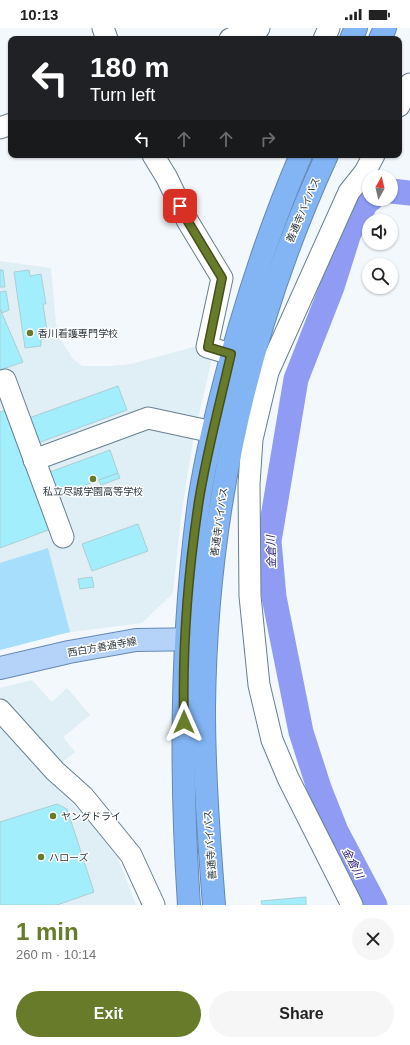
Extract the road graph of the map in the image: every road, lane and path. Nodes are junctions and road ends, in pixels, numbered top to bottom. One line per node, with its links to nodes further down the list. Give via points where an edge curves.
1 (259, 28): 2 (street)
2 (238, 36)
3 (410, 84): 4 (street)
4 (402, 100)
5 (155, 158): 9 (street, via 187,220 222,278 208,347)
6 (300, 158): 9 (highway, 善通寺バイパス, via 274,224)
7 (326, 158): 15 (highway, 善通寺バイパス, via 293,232 250,361 231,443 218,518)
8 (373, 158): 21 (street, via 366,172 349,192 268,372 252,439 249,484 250,596 259,685 272,740 288,778)
9 (231, 354): 11 (highway, 善通寺バイパス)
10 (5, 380): 12 (street)
11 (213, 432): 12 (street, via 148,418); 14 (highway, 善通寺バイパス, via 199,500)
12 (34, 460): 13 (street)
13 (63, 537)
14 (185, 638): 15 (main road, 西白方善通寺線); 16 (main road, 西白方善通寺線, via 136,640); 19 (highway, 善通寺バイパス, via 184,774)
15 (207, 639): 20 (highway, 善通寺バイパス, via 205,775)
16 (0, 668)
17 (0, 710): 18 (street, via 55,771 83,796 131,855)
18 (154, 905)
19 (189, 905)
20 (214, 905)
21 (352, 905)

